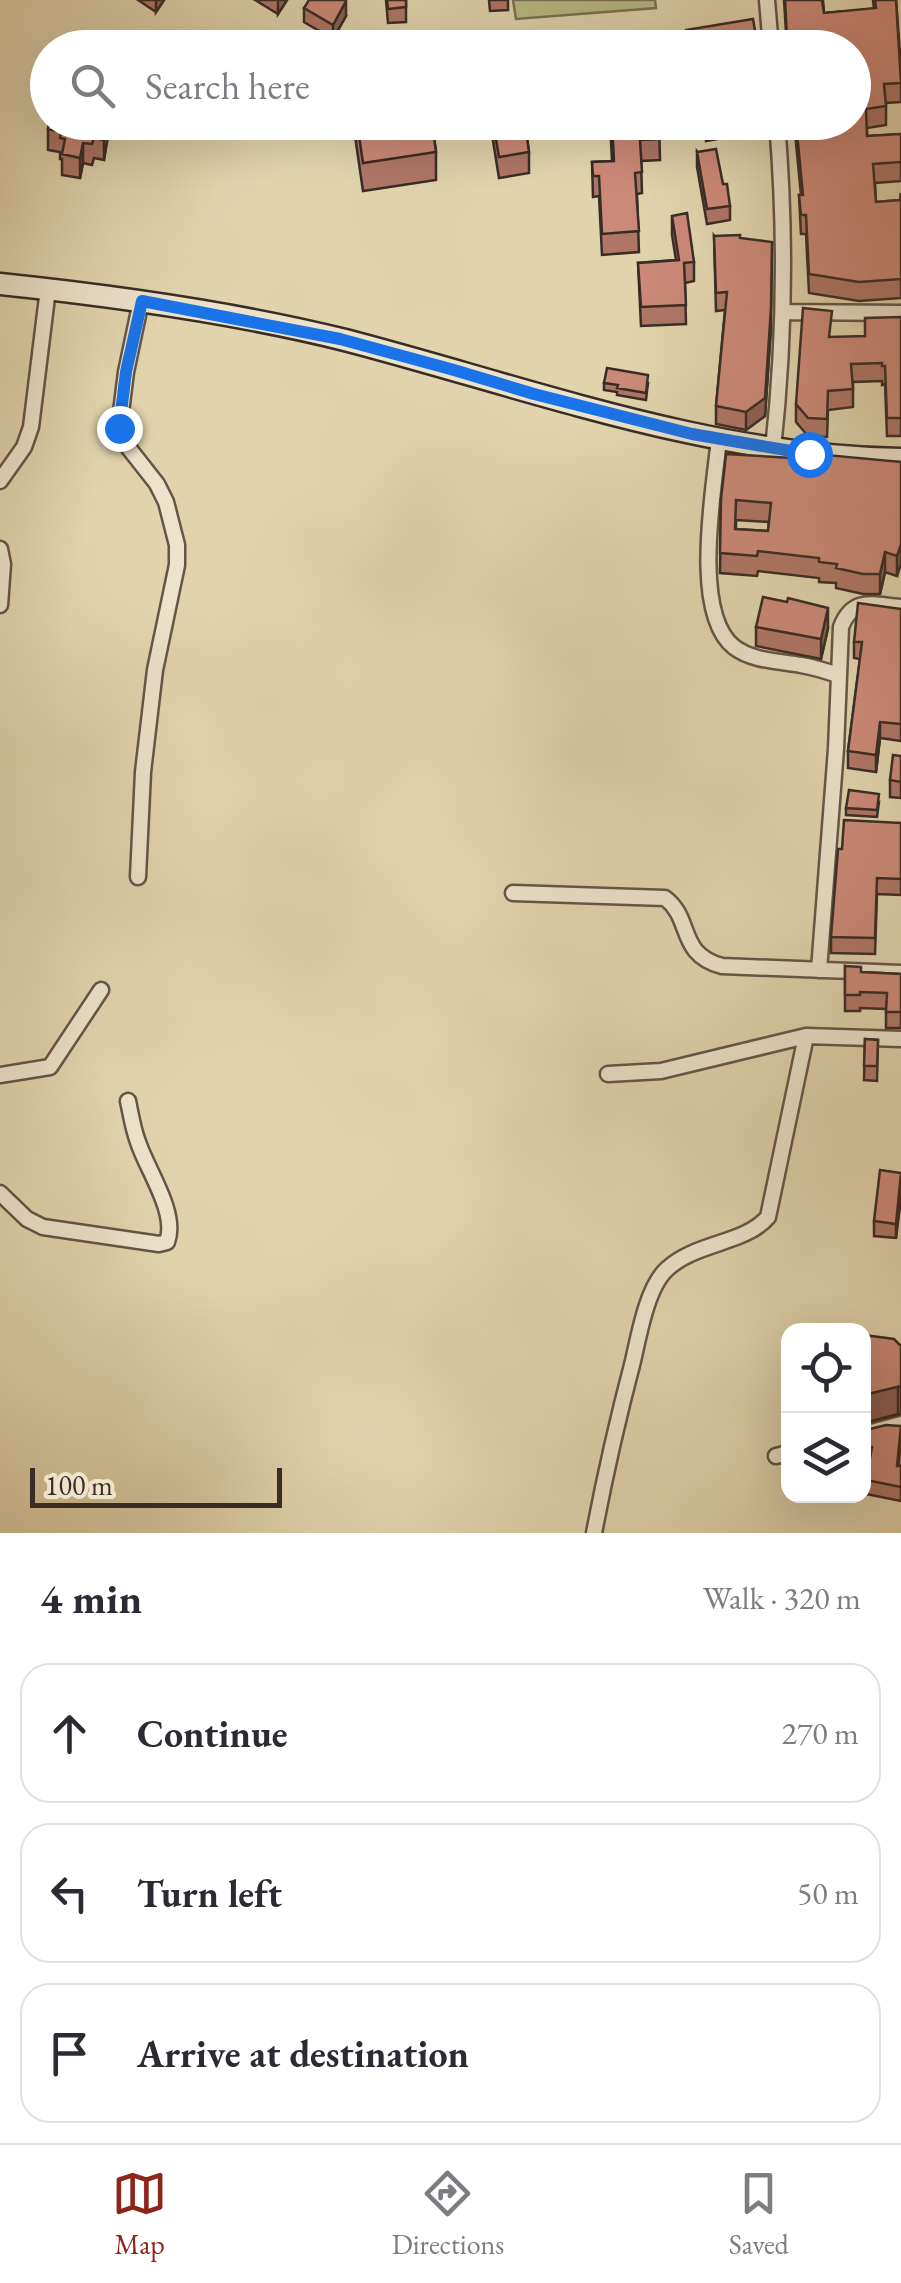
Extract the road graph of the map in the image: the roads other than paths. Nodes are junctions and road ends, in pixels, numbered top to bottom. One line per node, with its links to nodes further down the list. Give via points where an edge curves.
1 (766, 0): 2 (street)
2 (768, 30)
3 (778, 140): 7 (street)
4 (0, 284): 5 (main road)
5 (48, 289): 6 (main road); 12 (street, via 31,427)
6 (142, 301): 9 (main road, via 340,339); 19 (street, via 119,428 161,493 177,564 155,670)
7 (784, 312): 8 (street); 10 (street)
8 (901, 313)
9 (719, 439): 10 (main road); 16 (street, via 708,589 722,632 751,656)
10 (773, 449): 11 (main road)
11 (901, 459)
12 (0, 481)
13 (0, 549): 14 (street)
14 (0, 605)
15 (901, 607): 16 (street, via 860,604 846,612)
16 (838, 675): 17 (street)
17 (830, 825): 18 (street); 21 (street)
18 (848, 826)
19 (138, 877)
20 (514, 893): 21 (street, via 666,898 694,951 708,962)
21 (819, 970): 22 (street)
22 (901, 973)
23 (102, 990): 27 (street, via 50,1067)
24 (806, 1036): 25 (street); 26 (street, via 661,1071); 32 (street, via 768,1217 756,1230 684,1257 657,1282)
25 (901, 1039)
26 (608, 1074)
27 (0, 1075)
28 (128, 1101): 29 (street, via 167,1210 167,1242 43,1227)
29 (0, 1194)
30 (901, 1424): 31 (street)
31 (871, 1432)
32 (594, 1533)

